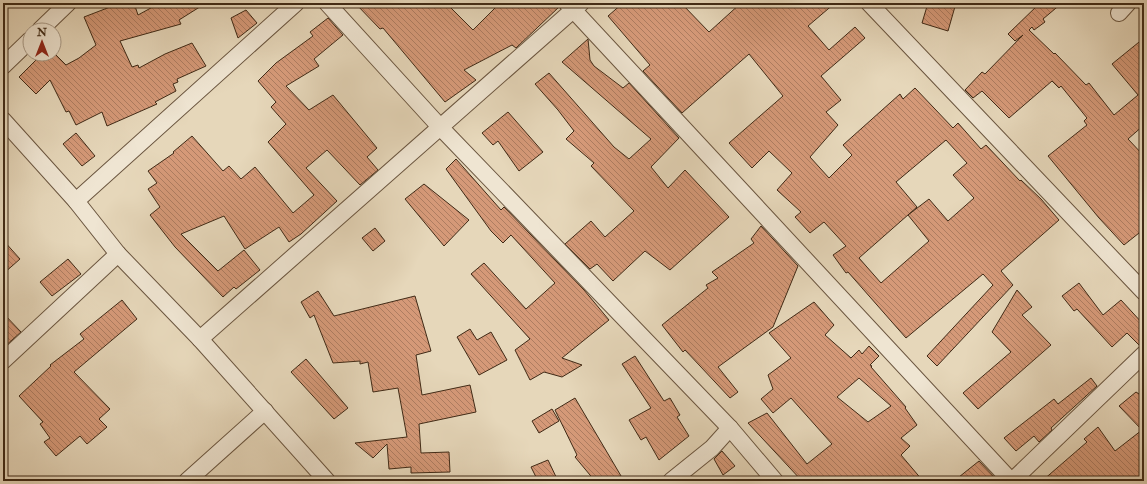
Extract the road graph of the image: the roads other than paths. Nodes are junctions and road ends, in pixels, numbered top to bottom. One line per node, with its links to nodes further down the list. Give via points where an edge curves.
1 (68, 3): 6 (street)
2 (296, 3): 11 (street)
3 (327, 3): 10 (street)
4 (869, 3): 13 (street)
5 (574, 5): 10 (street); 23 (street)
6 (48, 22)
7 (22, 48): 8 (street)
8 (3, 66)
9 (3, 120): 11 (street)
10 (441, 128): 14 (street); 18 (street)
11 (76, 201): 12 (street)
12 (118, 254): 14 (street); 16 (street)
13 (1144, 292)
14 (200, 339): 17 (street)
15 (1144, 354): 23 (street)
16 (3, 361)
17 (265, 411): 19 (street); 20 (street)
18 (730, 428): 21 (street, via 712,448); 22 (street)
19 (187, 481)
20 (327, 481)
21 (671, 481)
22 (775, 481)
23 (1012, 481)

